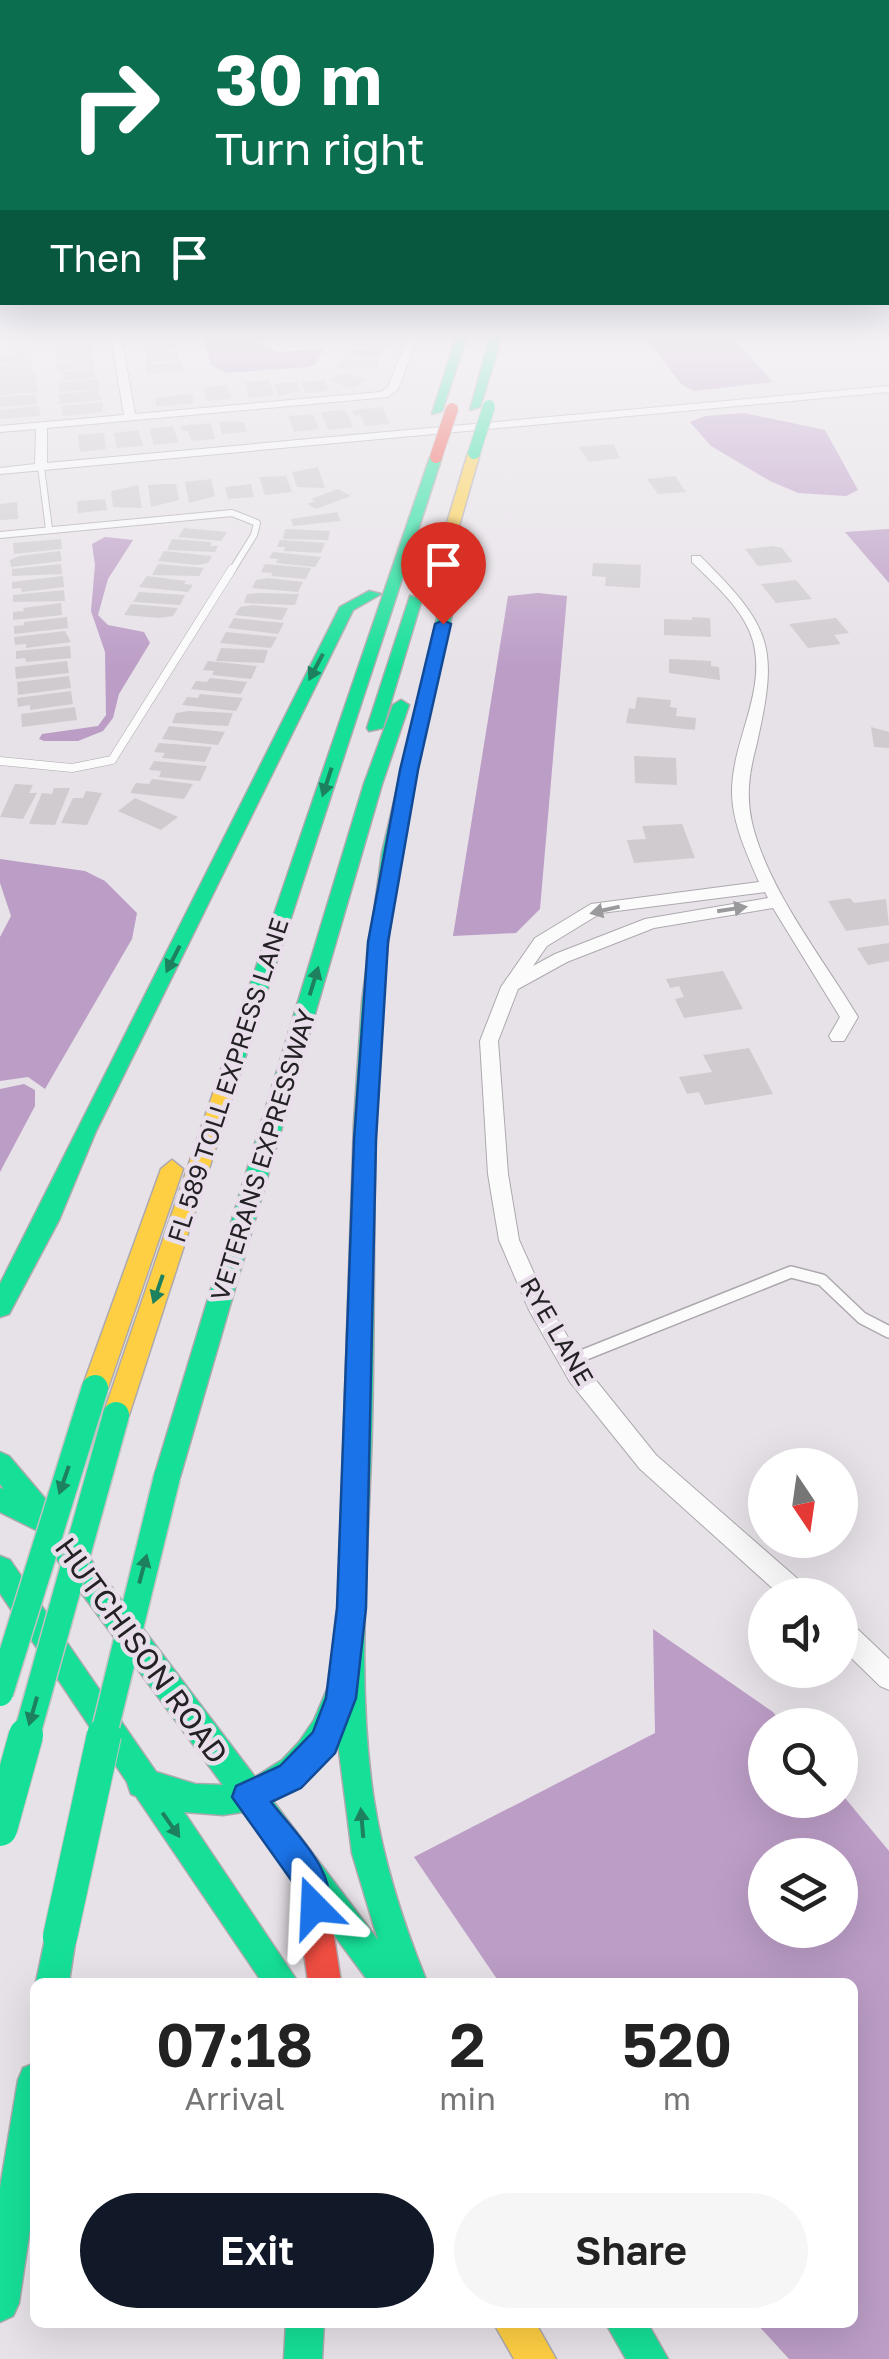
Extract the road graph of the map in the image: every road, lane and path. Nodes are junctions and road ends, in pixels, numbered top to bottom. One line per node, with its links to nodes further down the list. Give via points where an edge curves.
1 (41, 447): 6 (street)
2 (257, 447): 6 (street)
3 (450, 447): 5 (main road, VETERANS EXPRESSWAY, bridge)
4 (450, 447): 5 (main road, VETERANS EXPRESSWAY)
5 (447, 456): 11 (main road, VETERANS EXPRESSWAY); 12 (main road, VETERANS EXPRESSWAY); 14 (main road, via 369,748); 40 (main road, FL 589 TOLL EXPRESS LANE, one-way to 40, bridge, via 116,1415)
6 (41, 467): 7 (street); 8 (lane)
7 (0, 471)
8 (49, 529): 9 (lane); 13 (lane, via 232,513 258,523 112,760 72,768)
9 (0, 535)
10 (696, 559): 15 (street, via 745,608 762,639 766,667 740,799)
11 (441, 566): 14 (main road, VETERANS EXPRESSWAY); 34 (main road, via 452,588 389,870 372,1014)
12 (374, 594): 22 (main road, VETERANS EXPRESSWAY); 23 (main road, one-way to 23, via 348,607)
13 (0, 761)
14 (373, 784): 42 (main road, VETERANS EXPRESSWAY, one-way to 14, bridge, via 120,1659 167,1477)
15 (775, 894): 16 (street, RYE LANE); 17 (street, one-way to 15); 21 (street, via 849,1016)
16 (640, 904): 17 (street); 18 (street, RYE LANE, one-way to 18, via 597,908)
17 (651, 922): 19 (street)
18 (563, 930): 19 (street); 20 (street, RYE LANE, via 542,942)
19 (588, 948): 20 (street)
20 (510, 988): 28 (street, RYE LANE, via 489,1042 498,1174 509,1240)
21 (838, 1036)
22 (206, 1069)
23 (86, 1131): 25 (main road, via 32,1218); 26 (main road)
24 (180, 1144): 37 (main road, one-way to 37, bridge)
25 (9, 1240)
26 (0, 1307)
27 (889, 1332): 28 (lane, via 862,1318 822,1280 791,1272)
28 (570, 1360): 33 (street, RYE LANE, via 648,1462)
29 (0, 1464): 31 (main road, HUTCHISON ROAD)
30 (0, 1500): 31 (main road)
31 (48, 1523): 39 (main road, HUTCHISON ROAD)
32 (0, 1569): 38 (main road)
33 (779, 1578)
34 (352, 1608): 39 (main road, via 341,1698 324,1742 290,1777); 46 (main road, one-way to 34, via 388,1935 363,1837)
35 (858, 1647): 36 (street)
36 (889, 1677)
37 (0, 1694)
38 (142, 1783): 39 (main road, via 197,1799); 43 (main road, one-way to 43)
39 (248, 1797): 41 (main road, HUTCHISON ROAD)
40 (0, 1829)
41 (309, 1878): 44 (main road); 45 (main road, HUTCHISON ROAD)
42 (53, 1978)
43 (278, 1978)
44 (324, 1978)
45 (386, 1978)
46 (408, 1978)
47 (30, 2112): 48 (main road)
48 (0, 2303)
49 (306, 2328): 52 (main road)
50 (516, 2328): 53 (main road)
51 (628, 2328): 54 (main road)
52 (303, 2359)
53 (537, 2359)
54 (649, 2359)

